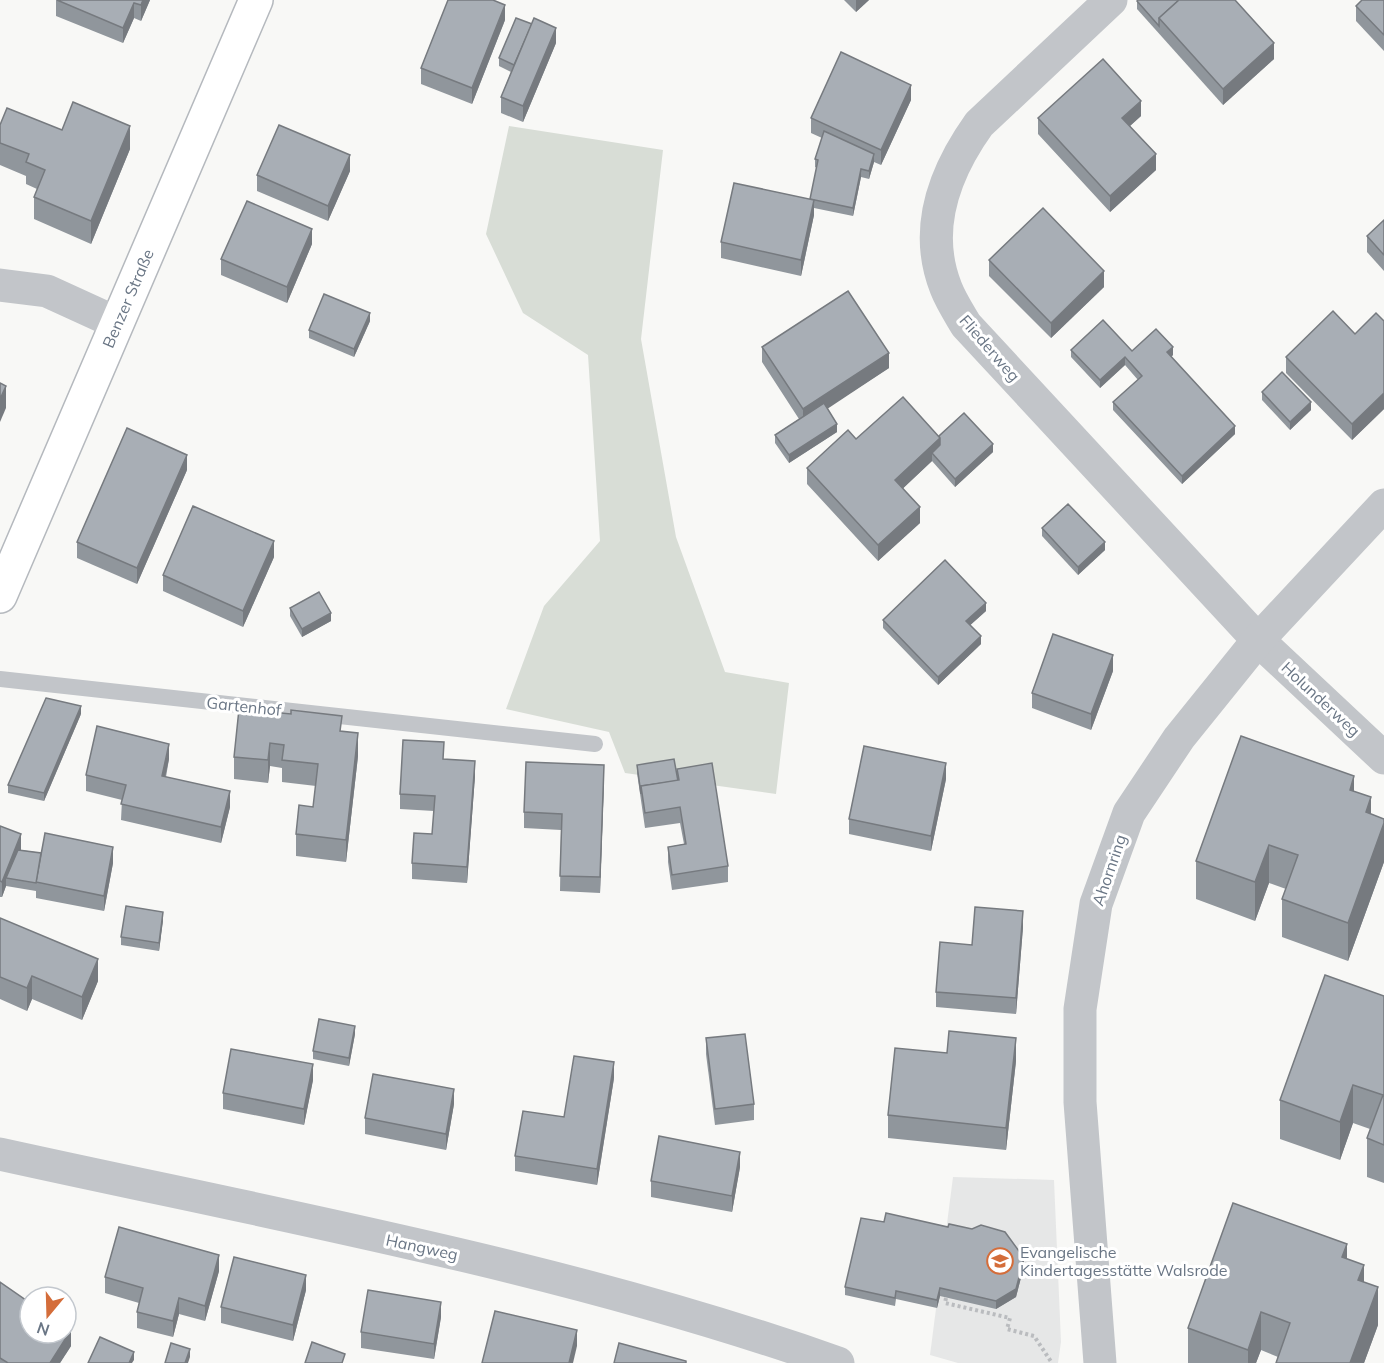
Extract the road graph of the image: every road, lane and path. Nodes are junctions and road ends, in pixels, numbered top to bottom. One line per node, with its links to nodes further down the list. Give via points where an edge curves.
1 (256, 0): 4 (street, Benzer Straße)
2 (1111, 0): 7 (street, Fliederweg, via 979,124 967,140 947,178 937,218 936,255 946,290 966,325)
3 (0, 285): 4 (street, via 47,291)
4 (117, 323): 6 (street, Benzer Straße)
5 (1384, 505): 7 (street, Ahornring)
6 (0, 596)
7 (1258, 640): 10 (street, Holunderweg); 15 (street, Ahornring, via 1179,738 1129,813 1096,904 1080,1009 1080,1102)
8 (0, 679): 9 (lane, Gartenhof)
9 (595, 744)
10 (1384, 758)
11 (0, 1154): 13 (street, Hangweg, via 613,1292 739,1328)
12 (946, 1298): 14 (path, via 945,1302 1010,1318 1007,1329 1034,1336)
13 (838, 1363)
14 (1052, 1363)
15 (1100, 1363)

